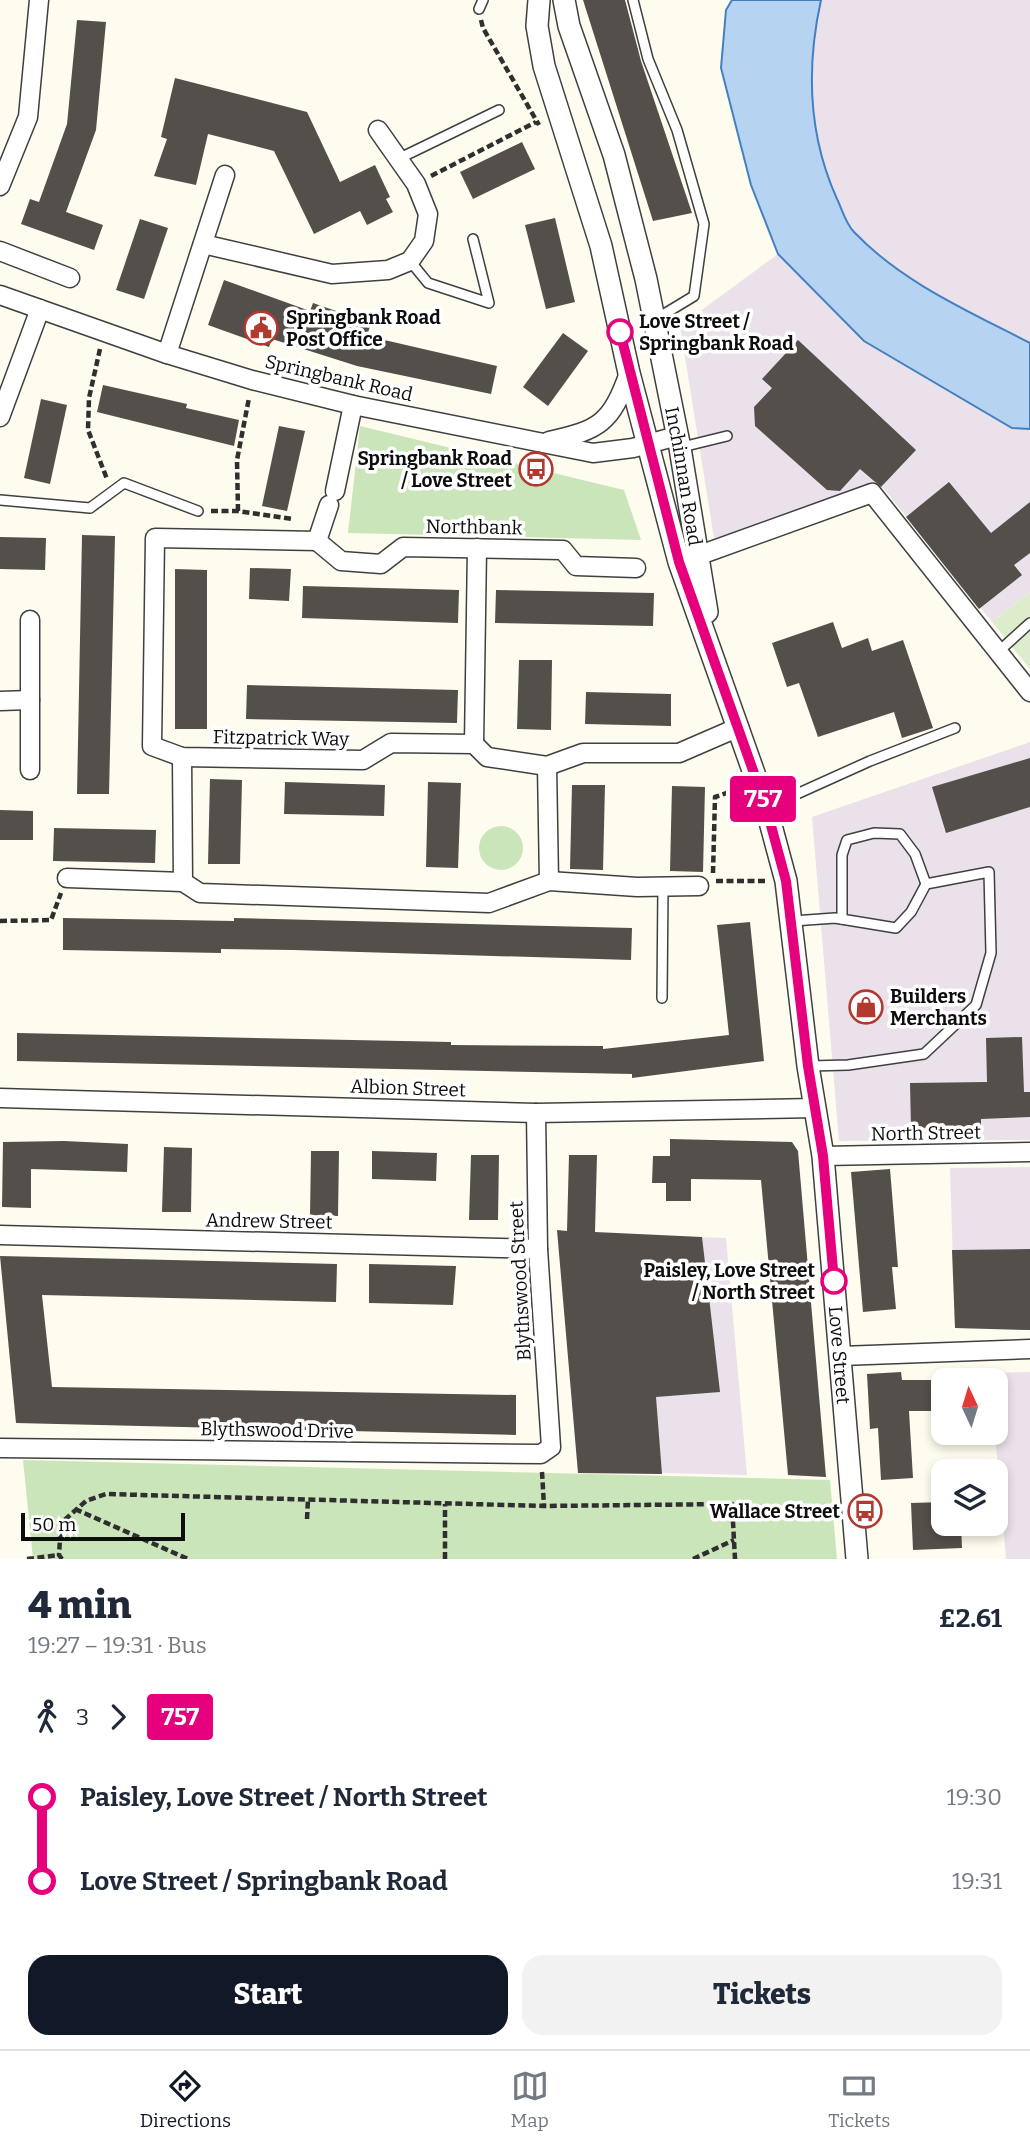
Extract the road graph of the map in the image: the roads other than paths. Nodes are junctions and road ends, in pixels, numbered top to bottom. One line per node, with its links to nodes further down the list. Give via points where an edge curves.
1 (39, 0): 9 (street, via 28,117)
2 (539, 0): 19 (street, Inchinnan Road, via 537,26 544,66 601,246)
3 (564, 0): 17 (street, Inchinnan Road, via 614,155)
4 (633, 0): 17 (lane, via 648,60 677,130 704,224 694,296)
5 (499, 110): 7 (lane)
6 (378, 130): 7 (street)
7 (398, 159): 13 (street, via 428,214 424,241)
8 (225, 175): 11 (street)
9 (0, 186)
10 (473, 239): 13 (lane, via 489,303 428,283)
11 (203, 244): 13 (street, via 332,274 388,270); 18 (street)
12 (0, 251): 14 (street)
13 (410, 261)
14 (70, 278)
15 (0, 295): 16 (street, Springbank Road)
16 (40, 309): 18 (street, Springbank Road); 21 (street)
17 (654, 320): 23 (street, Inchinnan Road)
18 (167, 354): 20 (street, Springbank Road)
19 (629, 373): 24 (street, via 619,401 598,428); 25 (street, Inchinnan Road)
20 (353, 405): 24 (street, Springbank Road); 28 (street)
21 (0, 416)
22 (727, 436): 23 (lane)
23 (679, 442): 25 (street, Springbank Road); 30 (street, Inchinnan Road)
24 (542, 443): 25 (street, Springbank Road, via 593,453)
25 (648, 444): 30 (street, Inchinnan Road)
26 (0, 499): 27 (lane, via 90,508 124,483)
27 (198, 511)
28 (321, 533): 29 (street, Northbank, via 341,561 381,564 403,547); 42 (street, via 155,538 152,746)
29 (477, 548): 31 (street, Northbank, via 563,550 576,566); 41 (street)
30 (688, 559): 34 (street, via 872,494); 35 (street, Inchinnan Road)
31 (636, 568)
32 (30, 620): 37 (street)
33 (1030, 623): 34 (lane)
34 (998, 652): 36 (street)
35 (715, 659): 39 (street, Love Street)
36 (1030, 692)
37 (30, 700): 38 (street); 44 (street)
38 (0, 701)
39 (739, 727): 43 (street, Fitzpatrick Way, via 679,753 583,753); 45 (street, Love Street)
40 (955, 728): 45 (lane)
41 (474, 744): 42 (street, Fitzpatrick Way, via 391,743 363,760); 43 (street, Fitzpatrick Way, via 487,757)
42 (182, 757): 48 (street)
43 (547, 766): 47 (street)
44 (30, 771)
45 (766, 807): 53 (street, Love Street)
46 (67, 878): 48 (street)
47 (549, 881): 48 (street, via 489,903 200,893); 51 (street)
48 (183, 882)
49 (706, 883): 51 (street)
50 (926, 884): 52 (lane, via 896,928); 52 (lane, via 915,853 900,834 874,832 847,840 842,855); 55 (lane, via 989,872 991,953 976,1005 924,1054)
51 (663, 886): 54 (lane)
52 (842, 919): 53 (lane)
53 (793, 921): 55 (street, Love Street)
54 (662, 998)
55 (808, 1066): 57 (street, Love Street)
56 (0, 1098): 58 (street, Albion Street)
57 (816, 1108): 58 (street, Albion Street); 60 (street, Love Street)
58 (536, 1113): 62 (street, Blythswood Street)
59 (1030, 1152): 60 (street, North Street)
60 (823, 1156): 64 (street, Love Street)
61 (0, 1236): 62 (street, Andrew Street)
62 (538, 1248): 66 (street, Blythswood Street)
63 (1030, 1349): 64 (street)
64 (841, 1356): 67 (street, Love Street)
65 (0, 1448): 66 (street, Blythswood Drive)
66 (546, 1450)
67 (857, 1559)

